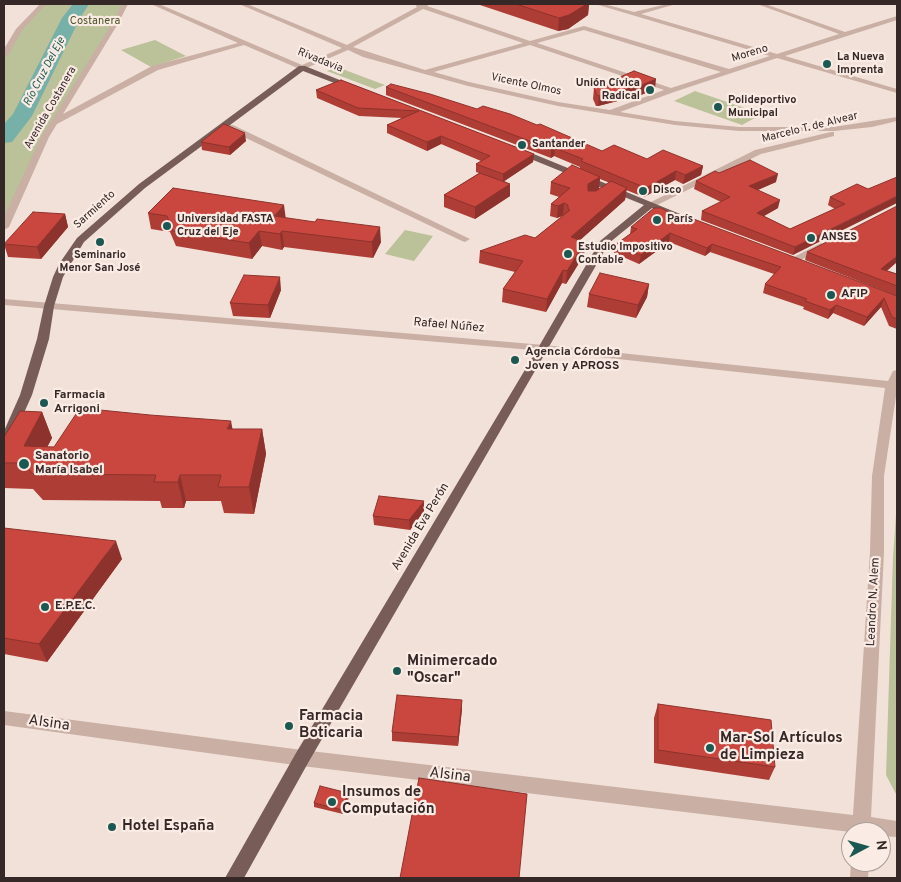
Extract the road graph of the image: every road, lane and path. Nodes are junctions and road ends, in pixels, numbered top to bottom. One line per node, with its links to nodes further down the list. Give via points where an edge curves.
1 (43, 4): 15 (street, via 19,29)
2 (125, 4): 25 (street, Avenida Costanera)
3 (154, 4): 12 (street, Rivadavia)
4 (242, 4): 14 (street, Vicente Olmos)
5 (598, 4): 9 (street)
6 (673, 4): 9 (street)
7 (760, 4): 11 (street)
8 (421, 5): 13 (street); 14 (street)
9 (635, 14): 16 (street)
10 (897, 18): 11 (street, Moreno)
11 (844, 34): 16 (street, Moreno)
12 (245, 43): 17 (street, Rivadavia); 25 (street, via 155,68)
13 (530, 43): 18 (street); 19 (street, via 584,28); 20 (street)
14 (347, 48): 17 (street); 18 (street, Vicente Olmos)
15 (4, 55)
16 (780, 56): 19 (street, Moreno); 21 (street)
17 (302, 68): 22 (main road, Rivadavia); 26 (main road, Sarmiento)
18 (425, 72): 23 (street, Vicente Olmos, via 517,96)
19 (730, 72): 20 (street, Moreno)
20 (671, 90): 23 (street, Moreno)
21 (897, 91)
22 (366, 92)
23 (610, 113): 27 (street, Vicente Olmos, via 739,129 834,129)
24 (897, 118): 27 (street, Marcelo T. de Alvear)
25 (54, 123): 32 (street, Avenida Costanera)
26 (226, 124): 34 (street); 39 (main road, Sarmiento, via 142,186 80,240 64,264)
27 (879, 124): 31 (street, Marcelo T. de Alvear, via 758,152)
28 (512, 149): 29 (main road)
29 (609, 188): 30 (street); 31 (main road)
30 (597, 196)
31 (650, 205): 33 (main road); 40 (main road, Avenida Eva Perón, via 605,241)
32 (4, 227)
33 (713, 229)
34 (465, 239)
35 (828, 243): 36 (street)
36 (789, 259): 37 (main road)
37 (811, 267)
38 (4, 302): 39 (street, Rafael Núñez)
39 (48, 306): 40 (street, Rafael Núñez); 42 (main road, Sarmiento, via 43,339 28,388)
40 (544, 348): 41 (street, Rafael Núñez); 44 (main road, Avenida Eva Perón)
41 (895, 381): 45 (street, Leandro N. Alem, via 878,476)
42 (4, 444)
43 (4, 718): 44 (street, Alsina)
44 (302, 758): 46 (street, Alsina); 47 (main road, Avenida Eva Perón)
45 (862, 822)
46 (841, 826)
47 (234, 878)

